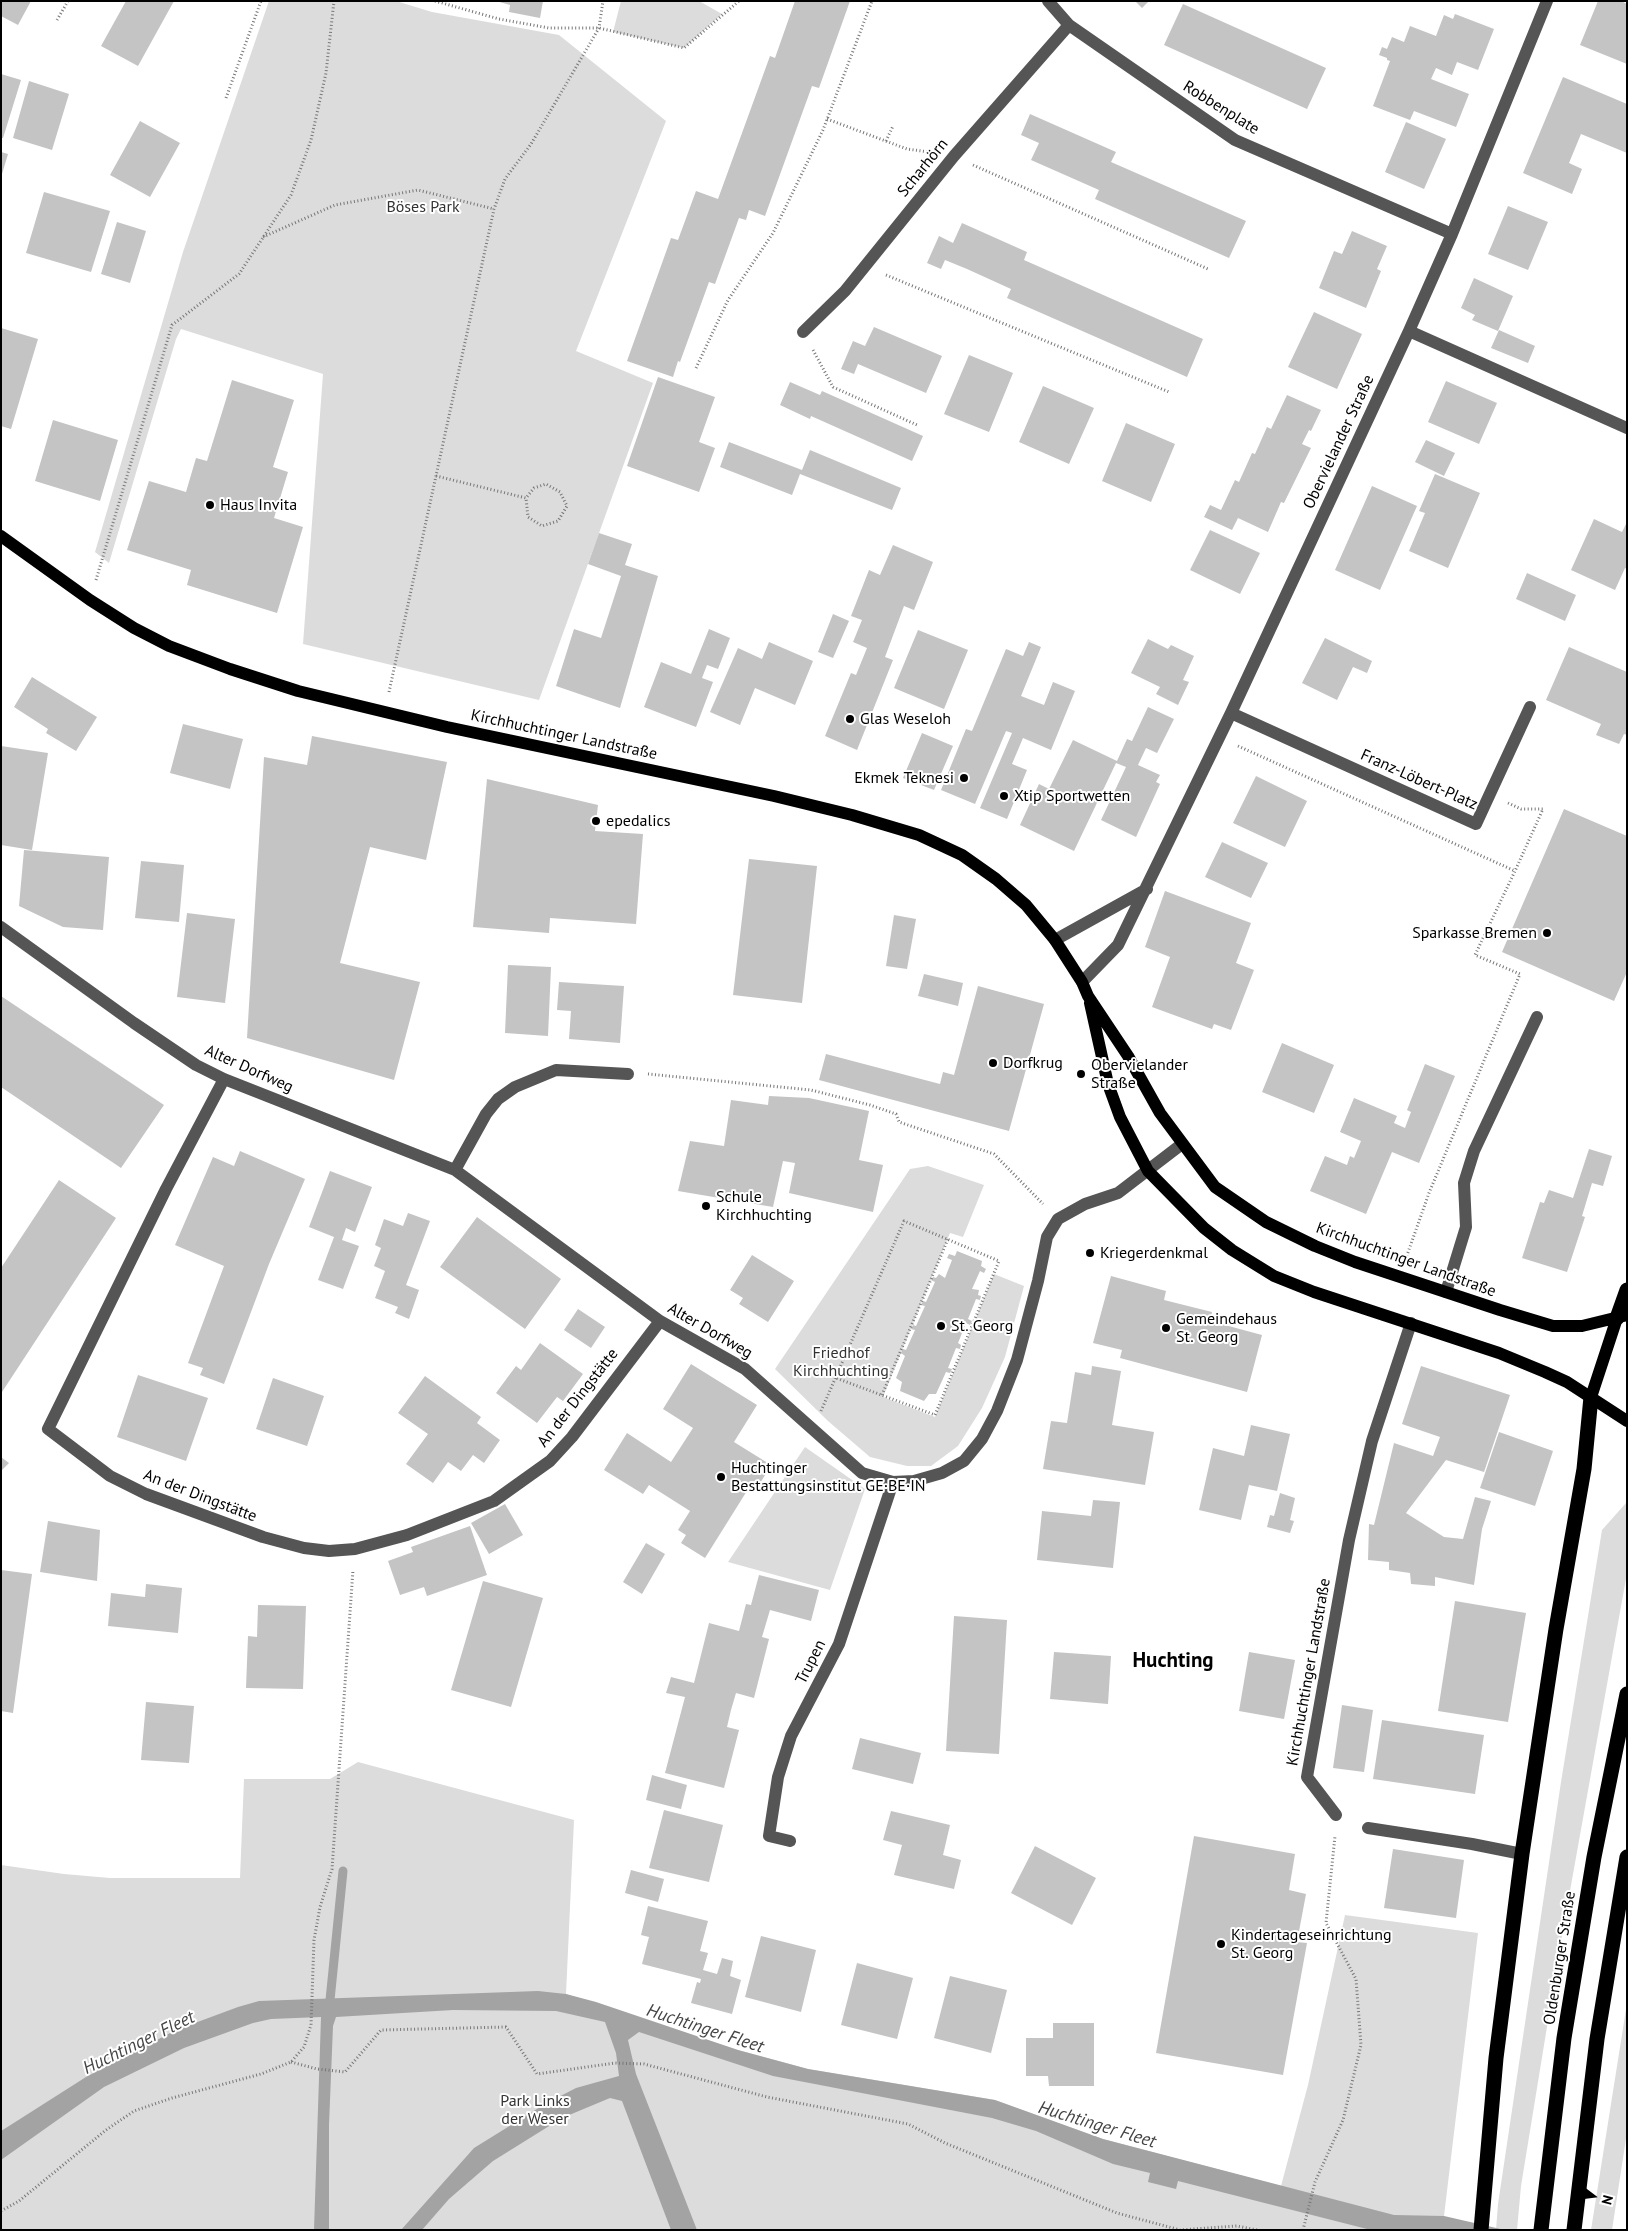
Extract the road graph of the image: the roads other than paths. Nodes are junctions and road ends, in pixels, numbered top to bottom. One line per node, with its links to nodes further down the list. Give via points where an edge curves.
1 (1048, 1): 3 (street, Robbenplate)
2 (1547, 1): 4 (street, Obervielander Straße)
3 (1069, 25): 4 (street, Robbenplate, via 1235,140); 6 (street, Scharhörn, via 954,156 845,291)
4 (1452, 234): 5 (street, Obervielander Straße)
5 (1409, 331): 7 (street); 10 (street, Obervielander Straße)
6 (803, 332)
7 (1627, 428)
8 (1, 536): 13 (main road, Kirchhuchtinger Landstraße, via 134,628 169,646 230,669 298,691 385,712 774,796 919,835 962,855 996,878 1026,905)
9 (1530, 707): 10 (street, Franz-Löbert-Platz, via 1476,824)
10 (1231, 713): 11 (street, Obervielander Straße)
11 (1147, 890): 13 (street); 14 (street, Obervielander Straße, via 1118,946)
12 (1, 927): 18 (street, Alter Dorfweg, via 134,1023 196,1065)
13 (1056, 940): 14 (main road, Kirchhuchtinger Landstraße)
14 (1082, 982): 15 (main road, Kirchhuchtinger Landstraße)
15 (1088, 996): 19 (main road, Kirchhuchtinger Landstraße); 21 (main road, Kirchhuchtinger Landstraße, via 1108,1084 1120,1117)
16 (1537, 1017): 23 (street, via 1474,1151 1464,1183 1466,1227)
17 (628, 1074): 20 (street, via 556,1070 515,1088 498,1099 486,1114)
18 (224, 1079): 20 (street, Alter Dorfweg); 25 (street, An der Dingstätte, via 166,1188 48,1429 110,1476 146,1494 262,1537 304,1548 354,1549 407,1535 494,1501 550,1461)
19 (1182, 1144): 21 (street); 23 (main road, Kirchhuchtinger Landstraße, via 1214,1187 1266,1222 1315,1246)
20 (455, 1170): 25 (street, Alter Dorfweg)
21 (1148, 1170): 26 (main road, Kirchhuchtinger Landstraße, via 1204,1228 1274,1276); 29 (street, Alter Dorfweg, via 1118,1193 1085,1204 1058,1219 1047,1237 1017,1360 982,1439 964,1461 942,1474)
22 (1627, 1290): 24 (highway)
23 (1446, 1292): 24 (main road, Kirchhuchtinger Landstraße, via 1553,1326 1582,1326)
24 (1622, 1316): 27 (main road)
25 (660, 1321): 29 (street, Alter Dorfweg, via 745,1369 862,1473)
26 (1411, 1324): 27 (main road, Kirchhuchtinger Landstraße, via 1500,1353); 31 (street, Kirchhuchtinger Landstraße, via 1372,1441 1349,1540 1307,1777)
27 (1591, 1396): 28 (main road, Kirchhuchtinger Landstraße); 34 (highway, via 1584,1469)
28 (1627, 1421)
29 (893, 1482): 33 (street, Trupen, via 839,1644 791,1736 778,1778 769,1836)
30 (1627, 1694): 37 (highway, Oldenburger Straße, via 1594,1857 1564,2038)
31 (1336, 1815)
32 (1368, 1828): 34 (street)
33 (790, 1841)
34 (1522, 1854): 36 (highway, via 1496,2058)
35 (1627, 1857): 38 (highway, via 1597,2040)
36 (1482, 2226)
37 (1541, 2230)
38 (1574, 2230)

